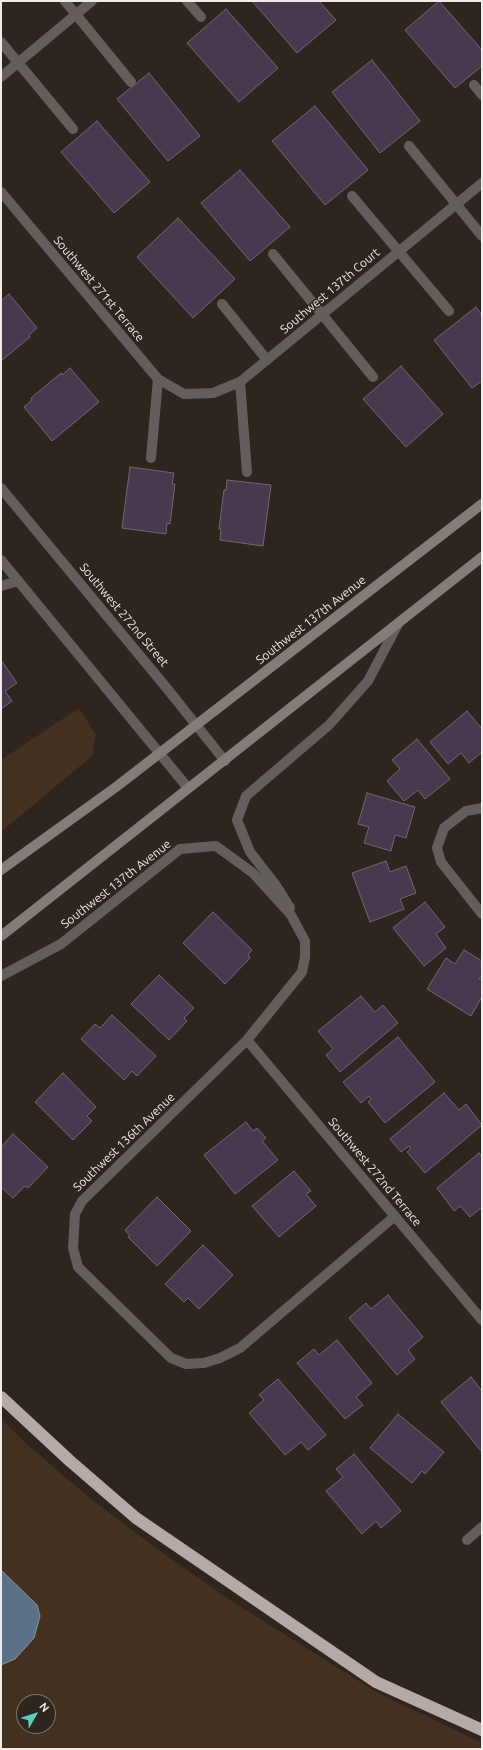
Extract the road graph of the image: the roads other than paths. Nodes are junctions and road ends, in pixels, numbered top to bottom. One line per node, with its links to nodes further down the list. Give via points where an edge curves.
1 (65, 1): 4 (street)
2 (92, 1): 4 (street)
3 (187, 1): 5 (street)
4 (76, 14): 7 (street); 9 (street)
5 (201, 18)
6 (1, 42): 7 (street)
7 (19, 62): 8 (street); 12 (street)
8 (1, 77)
9 (132, 82)
10 (474, 85): 11 (street)
11 (482, 95)
12 (73, 129)
13 (409, 146): 17 (street)
14 (482, 183): 17 (street, Southwest 137th Court)
15 (1, 192): 26 (street, Southwest 271st Terrace)
16 (352, 196): 19 (street)
17 (456, 204): 18 (street); 19 (street, Southwest 137th Court)
18 (482, 236)
19 (398, 252): 22 (street); 23 (street, Southwest 137th Court)
20 (273, 254): 23 (street)
21 (222, 304): 24 (street)
22 (449, 311)
23 (322, 314): 24 (street, Southwest 137th Court); 25 (street)
24 (267, 360): 27 (street, Southwest 137th Court)
25 (373, 377)
26 (158, 379): 28 (street, Southwest 271st Terrace); 29 (street)
27 (240, 382): 28 (street, Southwest 137th Court, via 212,393); 30 (street)
28 (184, 394)
29 (151, 458)
30 (247, 472)
31 (1, 488): 38 (street, Southwest 272nd Street)
32 (482, 504): 38 (main road, Southwest 137th Avenue)
33 (482, 557): 37 (main road)
34 (1, 560): 35 (street)
35 (18, 581): 36 (street); 39 (street, via 132,718)
36 (1, 586)
37 (398, 624): 40 (main road); 45 (street, via 368,681 329,725 246,796 237,820 250,852 290,906)
38 (196, 724): 39 (main road, Southwest 137th Avenue); 40 (street, Southwest 272nd Street)
39 (158, 754): 41 (street); 43 (main road, Southwest 137th Avenue)
40 (225, 761): 41 (main road)
41 (188, 788): 46 (main road)
42 (482, 808): 44 (street, via 466,811 444,828 437,848 441,862)
43 (1, 870)
44 (482, 914)
45 (291, 916): 47 (street, Southwest 137th Avenue, via 253,873 216,846 180,849 61,944); 48 (street, Southwest 136th Avenue, via 305,942 302,972)
46 (1, 936)
47 (1, 976)
48 (247, 1040): 49 (street, Southwest 272nd Terrace); 49 (street, Southwest 136th Avenue, via 82,1201 75,1214 73,1230 73,1248 78,1267 171,1358 186,1364 204,1363 240,1348)
49 (395, 1216): 50 (street, Southwest 272nd Terrace)
50 (482, 1320)
51 (1, 1397): 54 (highway, via 136,1518 376,1682)
52 (482, 1527): 53 (street)
53 (467, 1540)
54 (482, 1730)

